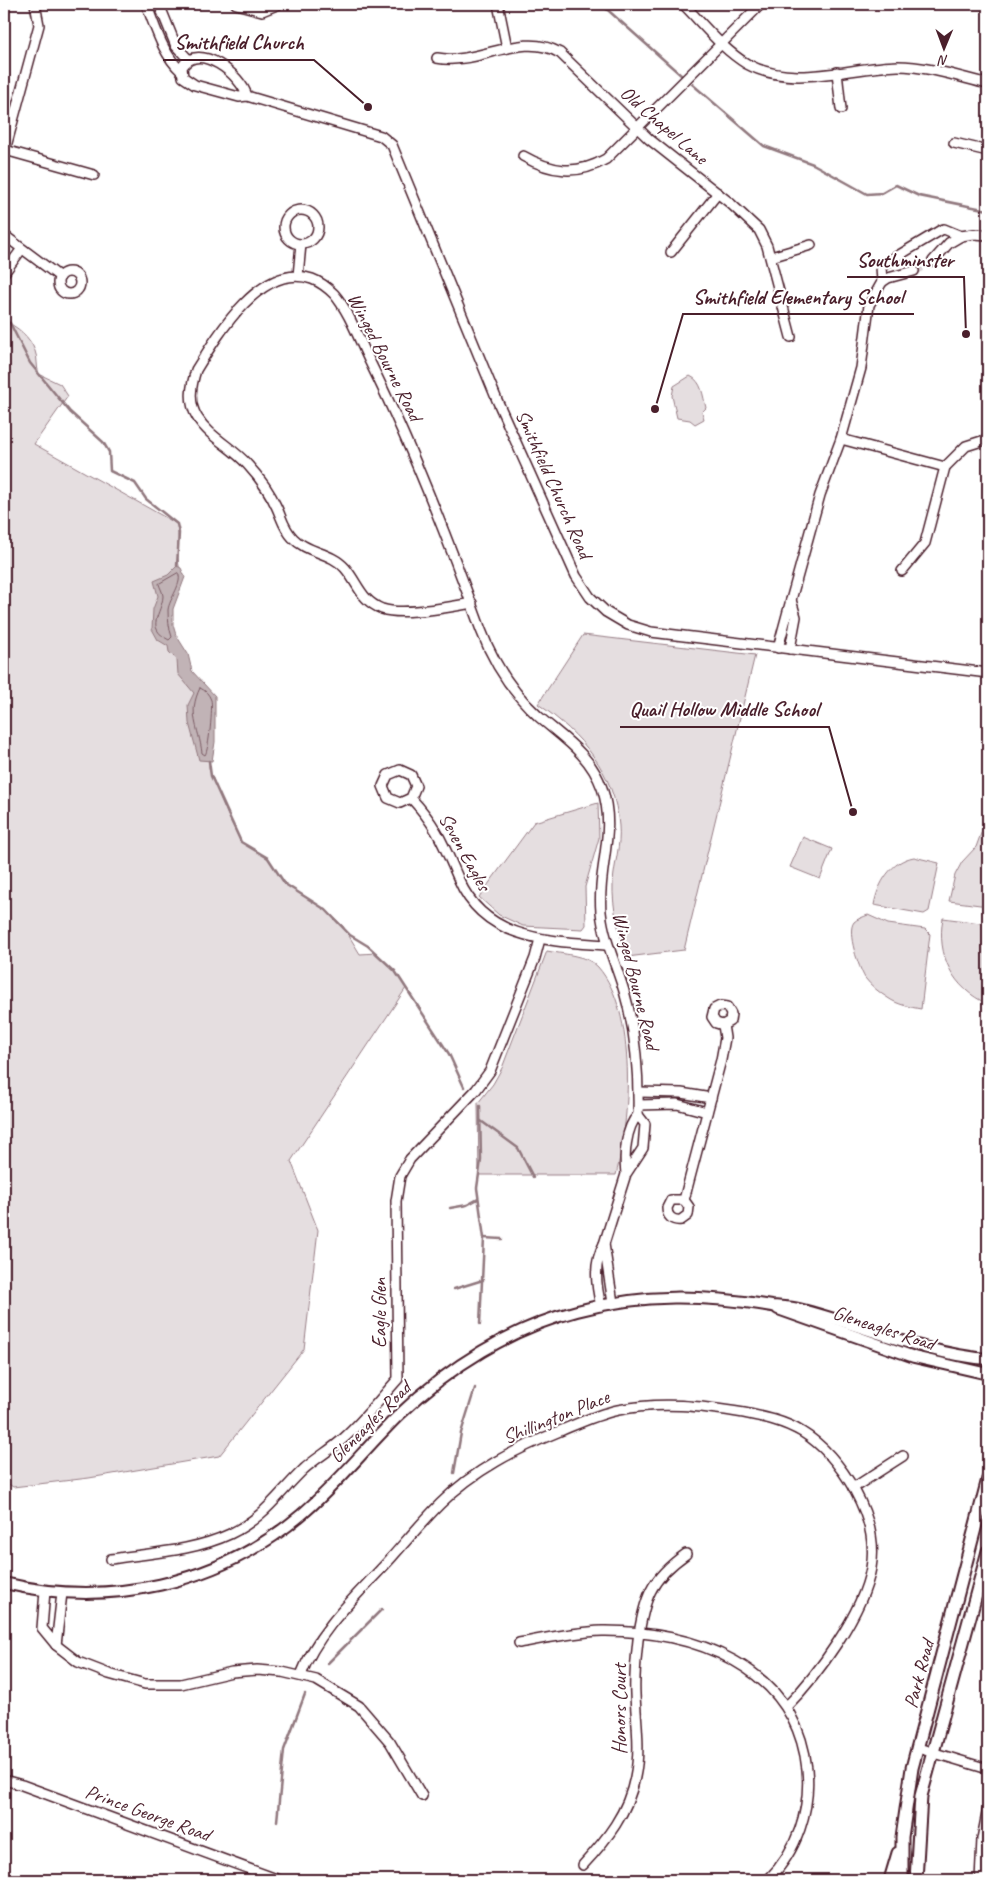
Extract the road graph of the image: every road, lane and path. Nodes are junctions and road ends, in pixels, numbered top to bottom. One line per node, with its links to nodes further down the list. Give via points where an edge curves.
1 (35, 4): 21 (street, via 39,25)
2 (146, 4): 13 (street, Smithfield Church Road, via 164,49)
3 (159, 4): 12 (street, via 176,46)
4 (236, 4): 5 (street, via 262,11)
5 (279, 4)
6 (498, 4): 10 (street)
7 (683, 4): 9 (street)
8 (761, 4): 9 (street)
9 (723, 44): 14 (street, via 748,64 774,74 796,76); 18 (street)
10 (507, 48): 11 (street, Old Chapel Lane, via 457,60); 18 (street, Old Chapel Lane, via 536,44 560,53)
11 (437, 58)
12 (188, 59): 13 (street); 16 (street, via 202,58 223,66)
13 (181, 72): 16 (street, Smithfield Church Road, via 186,81)
14 (837, 72): 15 (street, via 915,67); 17 (street)
15 (988, 84)
16 (246, 96): 46 (street, Smithfield Church Road, via 381,136 392,145 497,400 573,569 590,598 615,618 642,630)
17 (841, 109)
18 (638, 129): 22 (street, via 606,159 578,170 551,169); 24 (street, Old Chapel Lane)
19 (954, 143): 20 (street)
20 (988, 151)
21 (4, 152): 23 (street)
22 (523, 156)
23 (94, 175)
24 (718, 193): 31 (street); 32 (street, Old Chapel Lane, via 760,230)
25 (4, 235): 30 (street)
26 (988, 235): 27 (street)
27 (961, 236): 33 (street, via 948,244); 38 (street, via 941,230 881,266)
28 (301, 244): 36 (street)
29 (811, 245): 32 (street)
30 (21, 250): 35 (street); 37 (street)
31 (671, 252)
32 (771, 257): 39 (street, Old Chapel Lane)
33 (933, 261)
34 (914, 271): 38 (street)
35 (4, 272)
36 (298, 276): 45 (street, Winged Bourne Road, via 318,282 337,299 414,457); 45 (street, via 280,278 264,285 217,338 193,380 191,398 197,417 258,477 285,528 295,540 339,562 357,589 374,605 388,611 403,612)
37 (60, 277)
38 (882, 282): 40 (street, via 869,306 862,368)
39 (791, 337)
40 (841, 439): 42 (street); 44 (street, via 820,496)
41 (988, 439): 42 (street, via 966,446)
42 (945, 467): 43 (street, via 925,543)
43 (902, 570)
44 (791, 600): 46 (street); 47 (street, via 796,617)
45 (472, 603): 51 (street, Winged Bourne Road, via 488,647 511,686 537,715 573,744 599,779 609,829 600,895)
46 (778, 648): 47 (street, Smithfield Church Road)
47 (790, 649): 48 (street, Smithfield Church Road)
48 (988, 673)
49 (411, 798): 50 (street, Seven Eagles, via 438,833 450,854 459,881 476,908 498,926)
50 (540, 939): 51 (street, Seven Eagles); 71 (street, Eagle Glen, via 490,1071 410,1159 400,1176 396,1201 398,1379 344,1438 304,1469 276,1501 250,1523 206,1542)
51 (607, 944): 53 (street, Winged Bourne Road, via 631,1017)
52 (723, 1025): 54 (street, via 725,1038)
53 (639, 1092): 54 (street, via 682,1093); 55 (street, Winged Bourne Road)
54 (712, 1098): 56 (street)
55 (638, 1105): 56 (street, via 677,1104); 57 (street, Winged Bourne Road)
56 (708, 1112): 59 (street)
57 (638, 1115): 58 (street, Winged Bourne Road, via 632,1121 624,1160); 58 (street, Winged Bourne Road, via 645,1124 643,1148)
58 (626, 1174): 60 (street, Winged Bourne Road)
59 (684, 1200)
60 (604, 1244): 61 (street, Winged Bourne Road); 62 (street, Winged Bourne Road, via 597,1261)
61 (613, 1303): 62 (street, Gleneagles Road); 63 (street, Gleneagles Road, via 651,1297 697,1296)
62 (601, 1306): 74 (street, Gleneagles Road, via 557,1316 524,1330 444,1376 402,1413 301,1516 252,1550 190,1577 162,1584 108,1593)
63 (773, 1306): 64 (street, Gleneagles Road, via 797,1308 912,1344); 65 (street, Gleneagles Road, via 793,1316 914,1357)
64 (988, 1359)
65 (988, 1374)
66 (903, 1456): 68 (street)
67 (988, 1479): 80 (main road, Park Road)
68 (853, 1488): 78 (street, Shillington Place, via 816,1441 793,1426 772,1418 706,1406 658,1404 619,1410 586,1420 506,1455 450,1495 319,1638); 79 (street, Shillington Place, via 868,1519 871,1535 868,1584 853,1615 813,1678)
69 (988, 1552): 81 (main road, Park Road)
70 (686, 1554): 75 (street, Honors Court, via 664,1571 652,1587 644,1603)
71 (111, 1559)
72 (4, 1583): 73 (street, Gleneagles Road)
73 (45, 1591): 74 (street, Gleneagles Road); 77 (street, via 42,1628)
74 (62, 1593): 77 (street)
75 (639, 1634): 76 (street, via 585,1632); 79 (street, via 699,1645 724,1654 755,1674); 87 (street, Honors Court, via 634,1678 639,1746 635,1779 622,1816 604,1843)
76 (519, 1643)
77 (56, 1645): 78 (street, via 78,1662 145,1684 181,1684 244,1670)
78 (301, 1675): 84 (street, via 327,1685 359,1706 390,1742)
79 (786, 1707): 89 (street, via 803,1748 807,1796 803,1820 794,1843)
80 (918, 1748): 81 (street); 86 (main road, Park Road)
81 (934, 1753): 82 (street); 92 (main road, Park Road, via 921,1796)
82 (988, 1769)
83 (4, 1780): 88 (street, Prince George Road)
84 (422, 1796)
85 (988, 1808): 93 (street, via 982,1839)
86 (902, 1837): 90 (main road); 91 (main road, Park Road)
87 (583, 1865)
88 (279, 1880)
89 (768, 1880)
90 (890, 1880)
91 (902, 1880)
92 (916, 1880)
93 (980, 1880)

